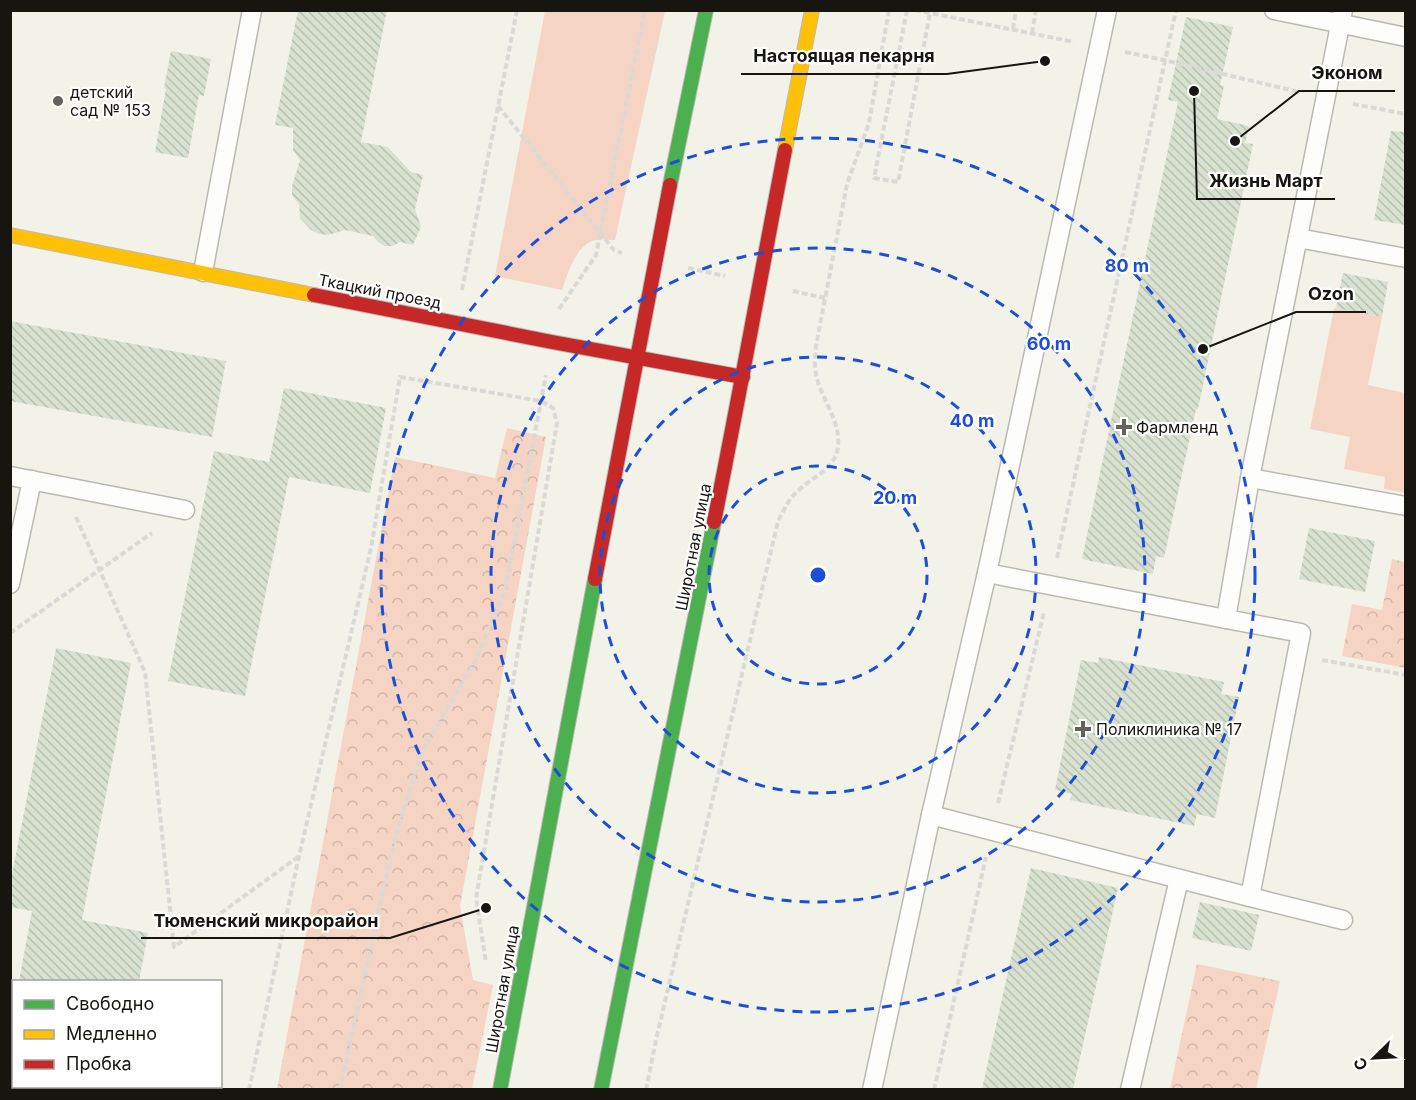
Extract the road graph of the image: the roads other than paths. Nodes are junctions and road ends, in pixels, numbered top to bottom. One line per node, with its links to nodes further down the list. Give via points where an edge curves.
1 (252, 10): 11 (lane)
2 (706, 10): 12 (main road, Широтная улица)
3 (812, 10): 13 (main road, Широтная улица)
4 (1107, 10): 19 (lane)
5 (1274, 10): 6 (lane)
6 (1342, 17): 7 (lane); 9 (lane)
7 (1406, 37)
8 (10, 235): 11 (main road, Ткацкий проезд)
9 (1298, 238): 10 (lane); 15 (lane)
10 (1406, 258)
11 (203, 272): 12 (main road, Ткацкий проезд)
12 (636, 357): 13 (main road, Ткацкий проезд); 26 (main road, Широтная улица)
13 (743, 376): 27 (main road, Широтная улица)
14 (10, 476): 16 (lane)
15 (1250, 478): 17 (lane); 21 (lane)
16 (32, 480): 18 (lane); 20 (lane)
17 (1406, 506)
18 (185, 510)
19 (987, 573): 21 (lane); 22 (lane)
20 (10, 584)
21 (1226, 618): 24 (lane, via 1301,633)
22 (931, 815): 23 (lane); 28 (lane)
23 (1179, 879): 24 (lane); 29 (lane)
24 (1250, 897): 25 (lane)
25 (1343, 920)
26 (500, 1089)
27 (601, 1089)
28 (872, 1089)
29 (1130, 1089)

